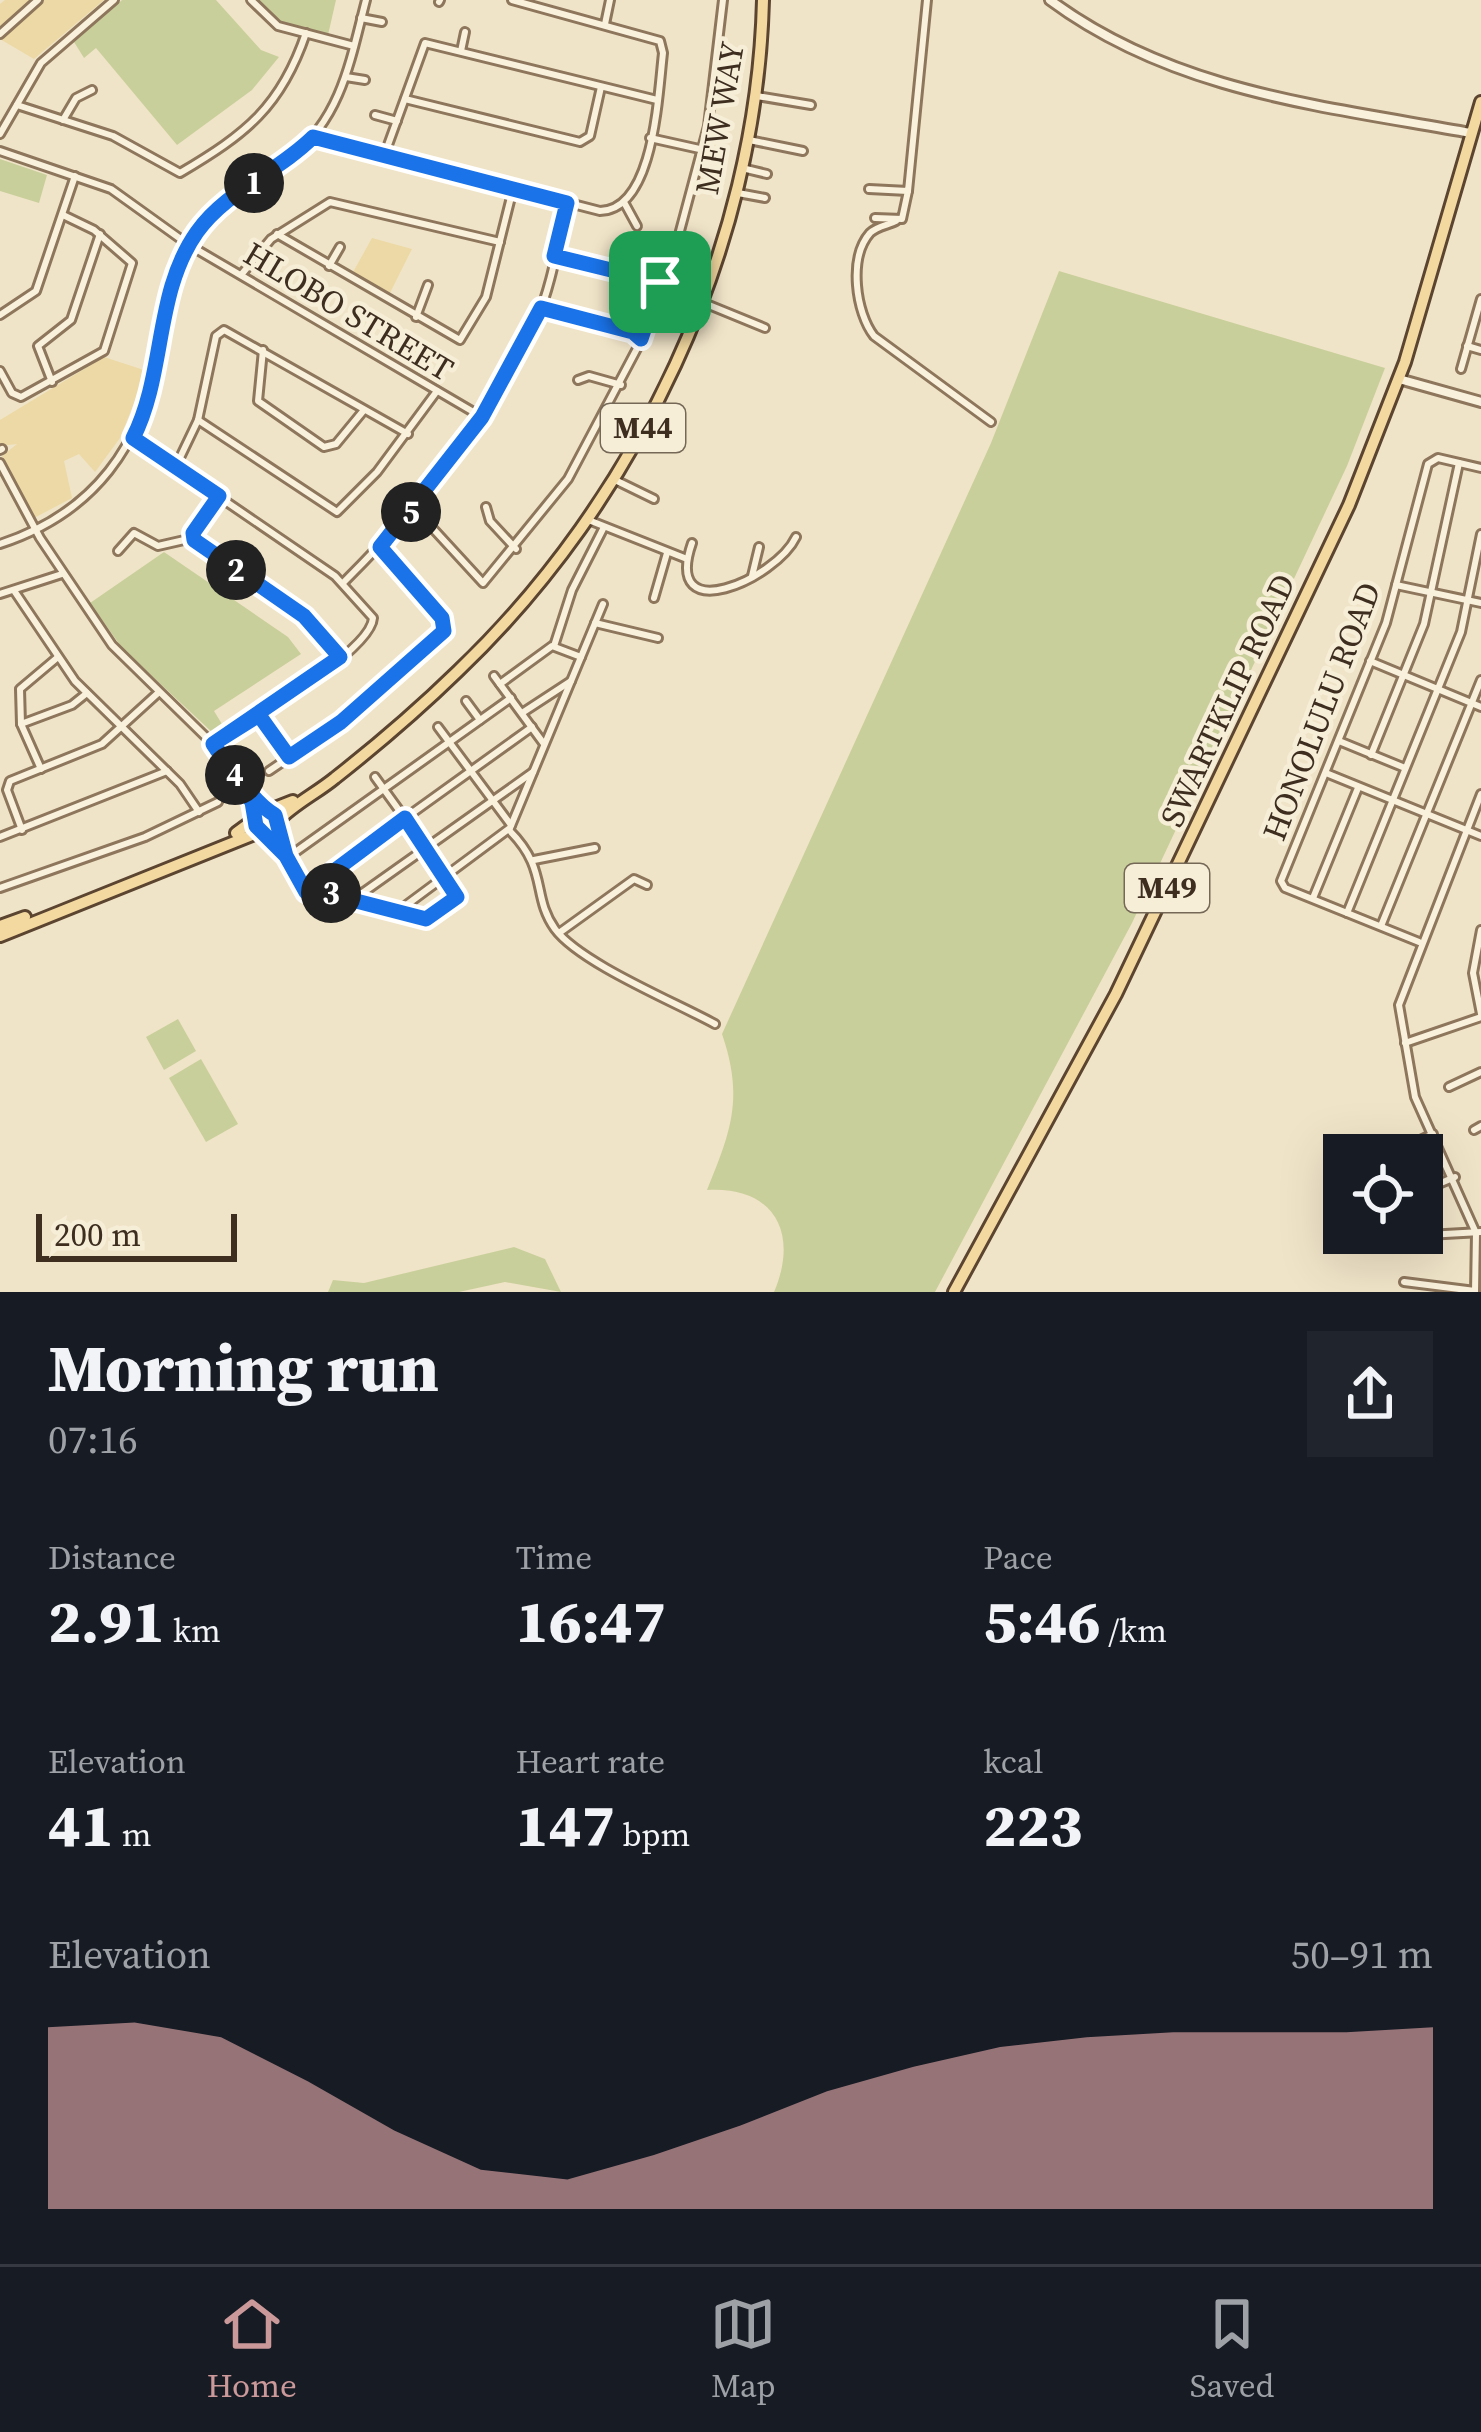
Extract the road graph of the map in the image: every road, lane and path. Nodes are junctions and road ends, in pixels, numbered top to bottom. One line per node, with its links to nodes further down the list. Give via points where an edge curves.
1 (38, 0): 17 (street)
2 (114, 0): 28 (street, via 41,63)
3 (250, 0): 16 (street, via 275,25)
4 (366, 0): 12 (street)
5 (512, 0): 11 (street)
6 (610, 0): 14 (street)
7 (723, 0): 38 (street)
8 (763, 0): 24 (main road, MEW WAY / M44)
9 (927, 0): 47 (street)
10 (1050, 0): 34 (street, via 1131,51 1212,83)
11 (548, 4): 14 (street)
12 (361, 18): 13 (street); 18 (street)
13 (382, 22)
14 (605, 24): 26 (street, via 660,41)
15 (465, 32): 19 (street)
16 (306, 33): 18 (street); 31 (street, via 270,108 180,173 113,136)
17 (0, 34)
18 (354, 46): 20 (street)
19 (460, 50): 22 (street); 25 (street, via 420,46)
20 (346, 77): 21 (street); 35 (street)
21 (365, 80)
22 (601, 86): 25 (street, via 590,136 580,142); 26 (street)
23 (92, 90): 31 (street)
24 (754, 96): 29 (street); 37 (main road, MEW WAY / M44)
25 (405, 99): 32 (street)
26 (657, 100): 36 (street)
27 (1481, 102): 34 (main road, SWARTKLIP ROAD / M49)
28 (17, 105): 31 (street); 33 (street)
29 (811, 105)
30 (375, 115): 32 (street)
31 (63, 120)
32 (397, 121): 41 (street)
33 (0, 134)
34 (1471, 134): 78 (main road, SWARTKLIP ROAD / M49)
35 (313, 137): 41 (street); 59 (street, via 221,207)
36 (650, 138): 38 (street); 51 (street, via 637,192)
37 (746, 140): 40 (street); 42 (main road, MEW WAY / M44)
38 (704, 150): 64 (street, via 682,236)
39 (0, 151): 44 (street, HLOBO STREET)
40 (803, 152)
41 (384, 156): 45 (street)
42 (740, 168): 43 (street); 48 (main road, MEW WAY / M44)
43 (767, 174)
44 (75, 175): 52 (street); 59 (street, HLOBO STREET, via 111,189)
45 (513, 189): 50 (street); 58 (street)
46 (869, 189): 47 (street)
47 (908, 191): 54 (street)
48 (735, 192): 49 (street); 67 (main road, MEW WAY / M44)
49 (764, 198)
50 (567, 203): 51 (street, via 603,211); 61 (street)
51 (625, 204): 55 (street)
52 (62, 215): 56 (street); 69 (street, via 36,290)
53 (875, 218): 54 (street)
54 (896, 221): 87 (street, via 872,232 864,246 863,320 874,337)
55 (638, 226)
56 (100, 234): 80 (street, via 72,319 38,346); 80 (street, via 132,267 104,351)
57 (278, 234): 58 (street, via 334,201); 62 (street); 63 (street)
58 (500, 242): 70 (street, via 466,338)
59 (189, 245): 63 (street, HLOBO STREET); 89 (street)
60 (340, 248): 62 (street)
61 (554, 256): 64 (street); 68 (street)
62 (329, 266): 70 (street)
63 (241, 275): 82 (street, HLOBO STREET)
64 (660, 282): 72 (street)
65 (428, 285): 70 (street)
66 (1481, 299): 73 (street)
67 (700, 302): 71 (street); 94 (main road, MEW WAY / M44)
68 (541, 308): 72 (street); 85 (street)
69 (0, 315)
70 (416, 317)
71 (764, 328)
72 (641, 339): 81 (street)
73 (1468, 346): 75 (street); 76 (street)
74 (263, 350): 84 (street); 84 (street, via 258,401 324,446); 86 (street, via 219,332)
75 (1481, 350)
76 (1461, 369)
77 (0, 370): 80 (street, via 19,397)
78 (1399, 379): 83 (street); 214 (main road, SWARTKLIP ROAD / M49, via 1334,538 1139,948)
79 (578, 380): 81 (street)
80 (52, 382)
81 (621, 385): 111 (street, via 568,479)
82 (437, 391): 85 (street, HLOBO STREET); 88 (street)
83 (1481, 402)
84 (365, 410): 88 (street)
85 (482, 417): 100 (street)
86 (198, 420): 88 (street, via 337,512); 92 (street)
87 (991, 422)
88 (407, 434)
89 (133, 438): 92 (street); 103 (street, via 85,500)
90 (1459, 463): 93 (street); 118 (street, HONOLULU ROAD, via 1428,464); 120 (street)
91 (0, 464): 95 (street)
92 (176, 466): 97 (street)
93 (1481, 468)
94 (614, 479): 98 (street); 101 (main road, MEW WAY / M44)
95 (11, 485): 96 (street); 103 (street)
96 (0, 490)
97 (219, 496): 106 (street); 117 (street)
98 (654, 500)
99 (486, 507): 111 (street)
100 (414, 508): 109 (street); 111 (street, via 481,583)
101 (586, 520): 102 (street); 174 (main road, MEW WAY / M44, via 473,656 351,764)
102 (603, 529): 113 (street); 128 (street)
103 (35, 531): 108 (street); 115 (street)
104 (1481, 534): 123 (street)
105 (796, 537): 116 (street)
106 (193, 538): 112 (street, via 163,546 135,533); 130 (street, via 304,616)
107 (692, 543): 114 (street)
108 (0, 544)
109 (380, 547): 117 (street); 156 (street, via 446,628 398,676)
110 (759, 548): 116 (street)
111 (516, 549)
112 (118, 551)
113 (667, 553): 114 (street); 122 (street)
114 (687, 559): 116 (street, via 694,584 710,592 733,591)
115 (62, 574): 119 (street); 140 (street)
116 (752, 576)
117 (343, 583): 130 (street, via 373,623)
118 (1396, 586): 120 (street); 132 (street, HONOLULU ROAD)
119 (15, 592): 121 (street); 129 (street)
120 (1431, 592): 123 (street); 133 (street)
121 (0, 594)
122 (655, 598)
123 (1467, 600): 124 (street); 138 (street)
124 (1481, 603)
125 (603, 604): 126 (street)
126 (596, 623): 127 (street); 131 (street)
127 (658, 638)
128 (554, 646): 131 (street); 137 (street)
129 (58, 656): 139 (street); 147 (street, via 23,684)
130 (340, 657): 145 (street)
131 (581, 657): 136 (street)
132 (1370, 661): 133 (street); 151 (street, HONOLULU ROAD)
133 (1404, 674): 138 (street); 155 (street)
134 (494, 676): 137 (street)
135 (1481, 680): 143 (street)
136 (571, 681): 144 (street); 154 (street)
137 (500, 684): 141 (street)
138 (1438, 688): 143 (street); 157 (street)
139 (87, 693): 147 (street); 149 (street)
140 (158, 693): 149 (street); 153 (street)
141 (511, 698): 144 (street); 146 (street)
142 (466, 701): 146 (street)
143 (1476, 705): 172 (street)
144 (522, 713): 148 (street)
145 (259, 715): 153 (street); 156 (street)
146 (480, 720): 152 (street)
147 (21, 724): 158 (street)
148 (532, 727): 154 (street); 161 (street)
149 (123, 728): 158 (street); 159 (street)
150 (438, 728): 152 (street)
151 (1339, 741): 155 (street); 163 (street, HONOLULU ROAD)
152 (449, 742): 161 (street); 166 (street)
153 (213, 744): 174 (street)
154 (544, 744): 162 (street)
155 (1371, 754): 157 (street)
156 (289, 757): 160 (street)
157 (1406, 768): 170 (street)
158 (41, 769): 176 (street, via 7,785)
159 (167, 771): 171 (street); 176 (street)
160 (269, 771)
161 (470, 771): 168 (street); 173 (street)
162 (533, 772): 168 (street); 175 (street)
163 (1326, 773): 165 (street); 189 (street, HONOLULU ROAD, via 1281,881)
164 (376, 777): 166 (street)
165 (1358, 788): 170 (street); 189 (street)
166 (384, 789): 173 (street); 182 (street)
167 (1481, 794): 177 (street)
168 (490, 799): 175 (street); 180 (street)
169 (218, 802): 171 (street)
170 (1392, 802): 172 (street); 194 (street)
171 (199, 812): 187 (street)
172 (1427, 815): 177 (street); 196 (street)
173 (405, 818): 180 (street); 185 (street)
174 (266, 821): 182 (street); 193 (main road, MEW WAY / M44)
175 (510, 828): 183 (street); 184 (street)
176 (22, 830): 179 (street)
177 (1466, 830): 178 (street); 200 (street)
178 (1481, 836)
179 (0, 837)
180 (425, 846): 184 (street); 190 (street)
181 (595, 848): 183 (street)
182 (286, 857): 188 (street)
183 (534, 860): 198 (street)
184 (446, 875): 192 (street); 192 (street, via 456,898 435,915)
185 (322, 885): 188 (street); 190 (street)
186 (647, 885): 198 (street, via 634,879)
187 (0, 888)
188 (306, 892): 191 (street)
189 (1313, 898): 194 (street)
190 (354, 899): 192 (street)
191 (311, 901)
192 (401, 909)
193 (56, 910): 195 (main road, MEW WAY / M44); 199 (main road, MEW WAY / M44)
194 (1347, 913): 196 (street)
195 (0, 926)
196 (1381, 926): 200 (street)
197 (1481, 930): 201 (street)
198 (559, 933): 203 (street)
199 (0, 936)
200 (1419, 942): 204 (street, via 1399,1005)
201 (1480, 944): 202 (street, via 1473,973)
202 (1481, 1016): 204 (street)
203 (715, 1024)
204 (1406, 1043): 207 (street, via 1414,1093)
205 (1481, 1072): 206 (street)
206 (1449, 1087)
207 (1433, 1134)
208 (1443, 1154): 209 (street)
209 (1454, 1177): 210 (street); 211 (street)
210 (1443, 1182)
211 (1479, 1233): 212 (street); 215 (street)
212 (1443, 1235)
213 (1403, 1282): 215 (street)
214 (954, 1292)
215 (1475, 1292)

